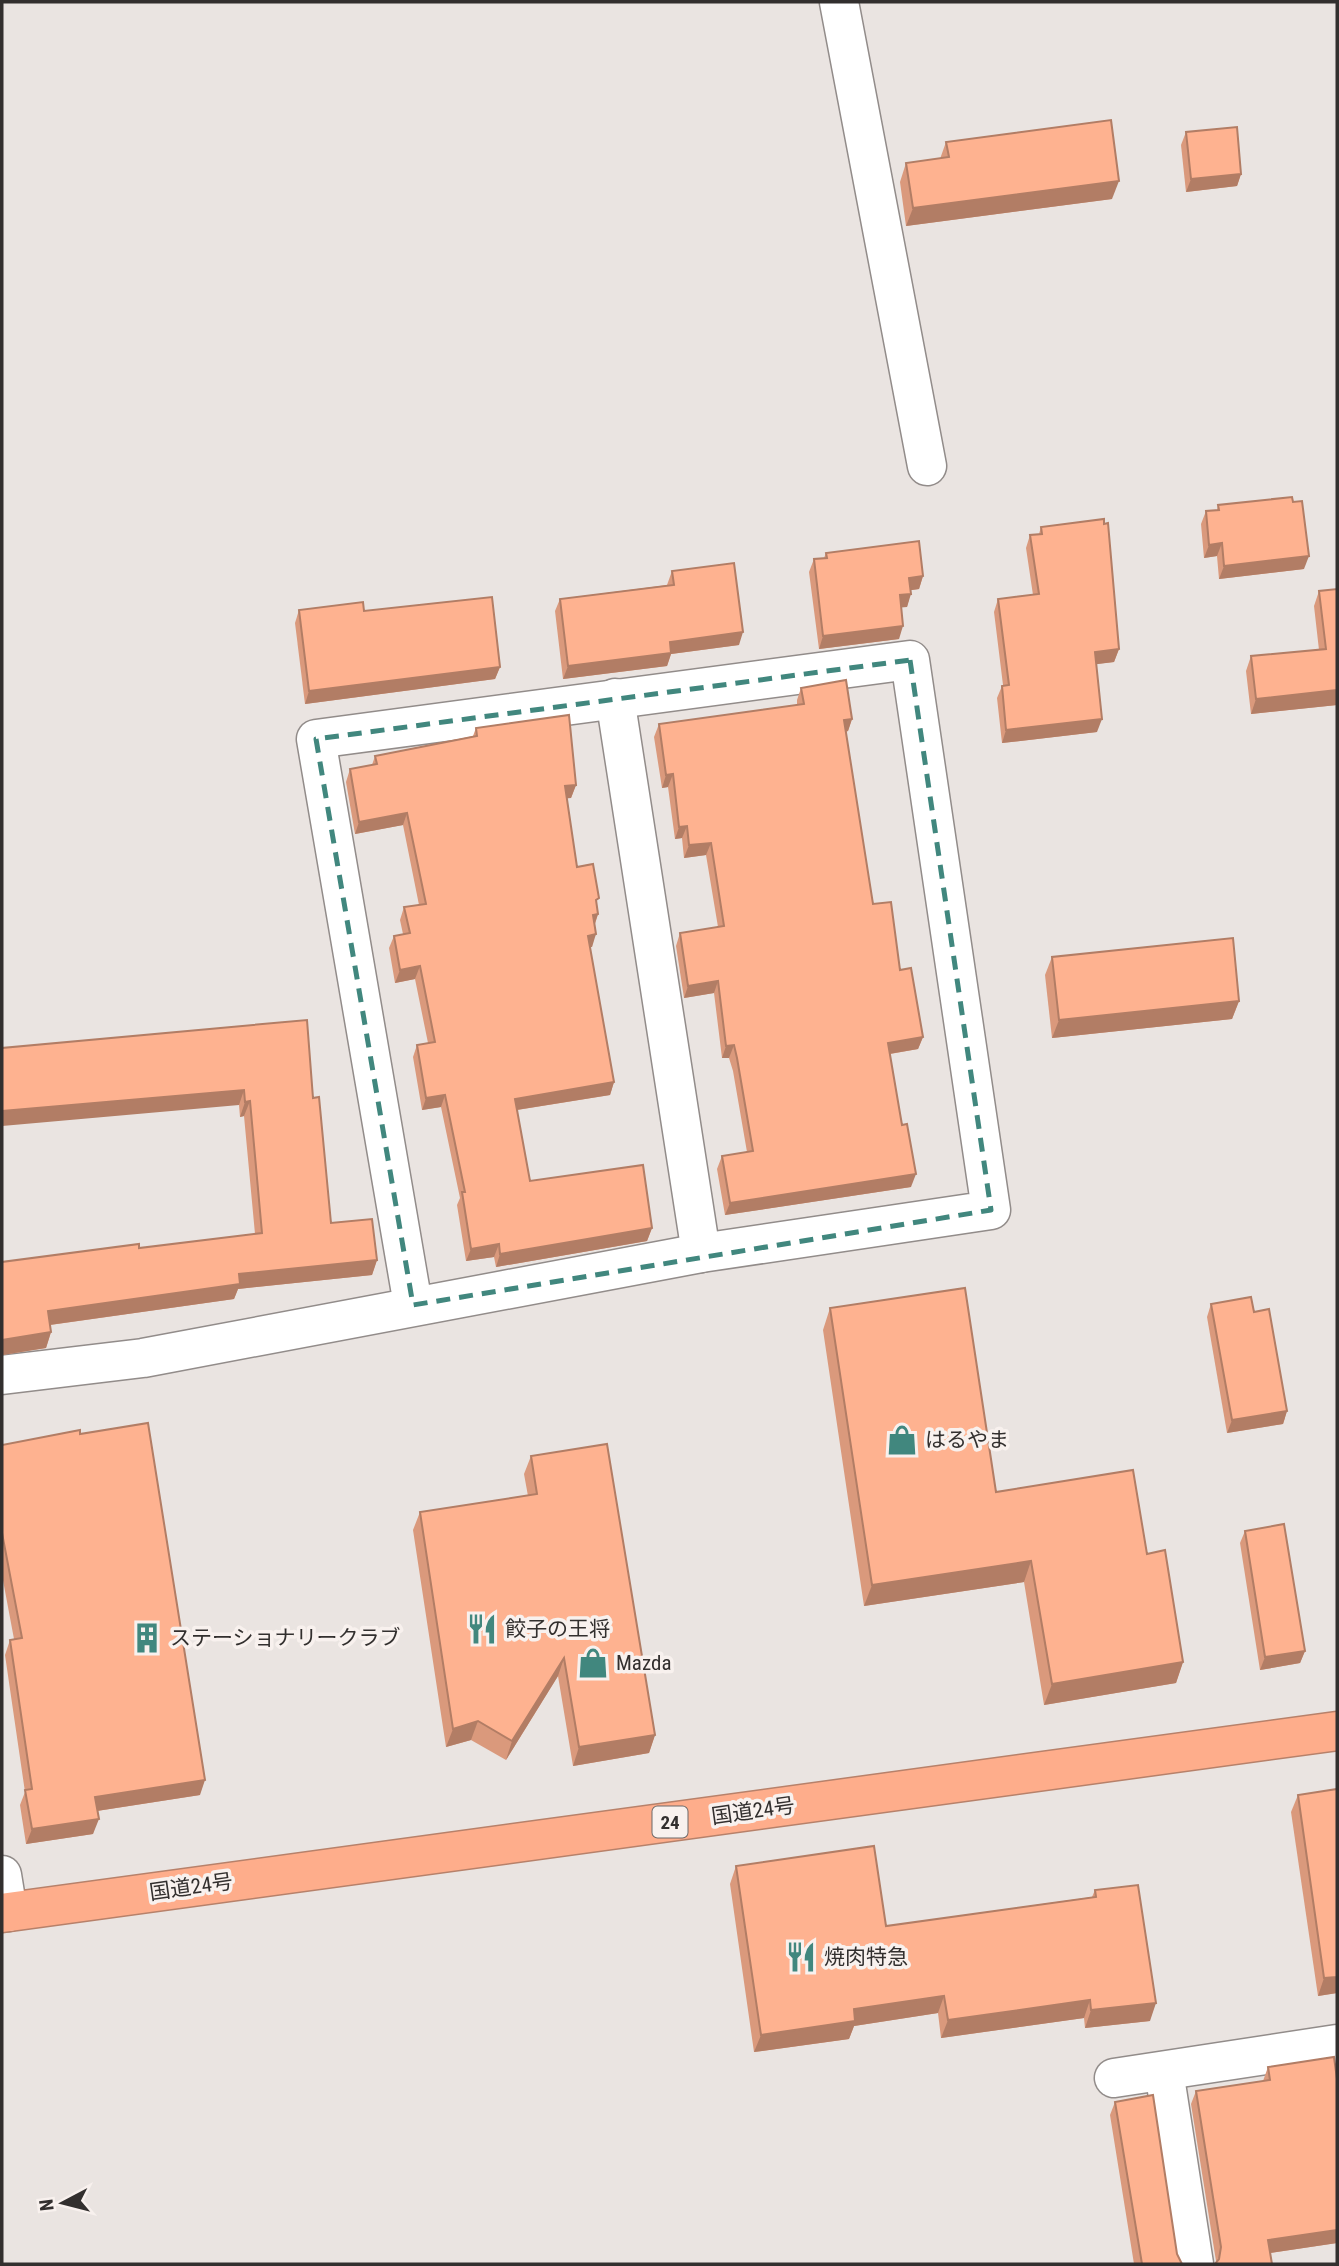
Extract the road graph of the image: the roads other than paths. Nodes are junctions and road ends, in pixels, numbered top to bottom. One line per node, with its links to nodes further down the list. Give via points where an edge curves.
1 (839, 2): 2 (street)
2 (927, 466)
3 (615, 698): 4 (street); 4 (street, via 909,660 991,1210); 5 (street, via 316,739)
4 (701, 1253): 5 (street)
5 (413, 1305): 6 (street, via 143,1358)
6 (2, 1375)
7 (1337, 1731): 9 (highway, 国道24号 / 24)
8 (2, 1875): 9 (street)
9 (5, 1912)
10 (1337, 2044): 11 (street)
11 (1164, 2071): 12 (street); 13 (street)
12 (1114, 2078)
13 (1195, 2264)

